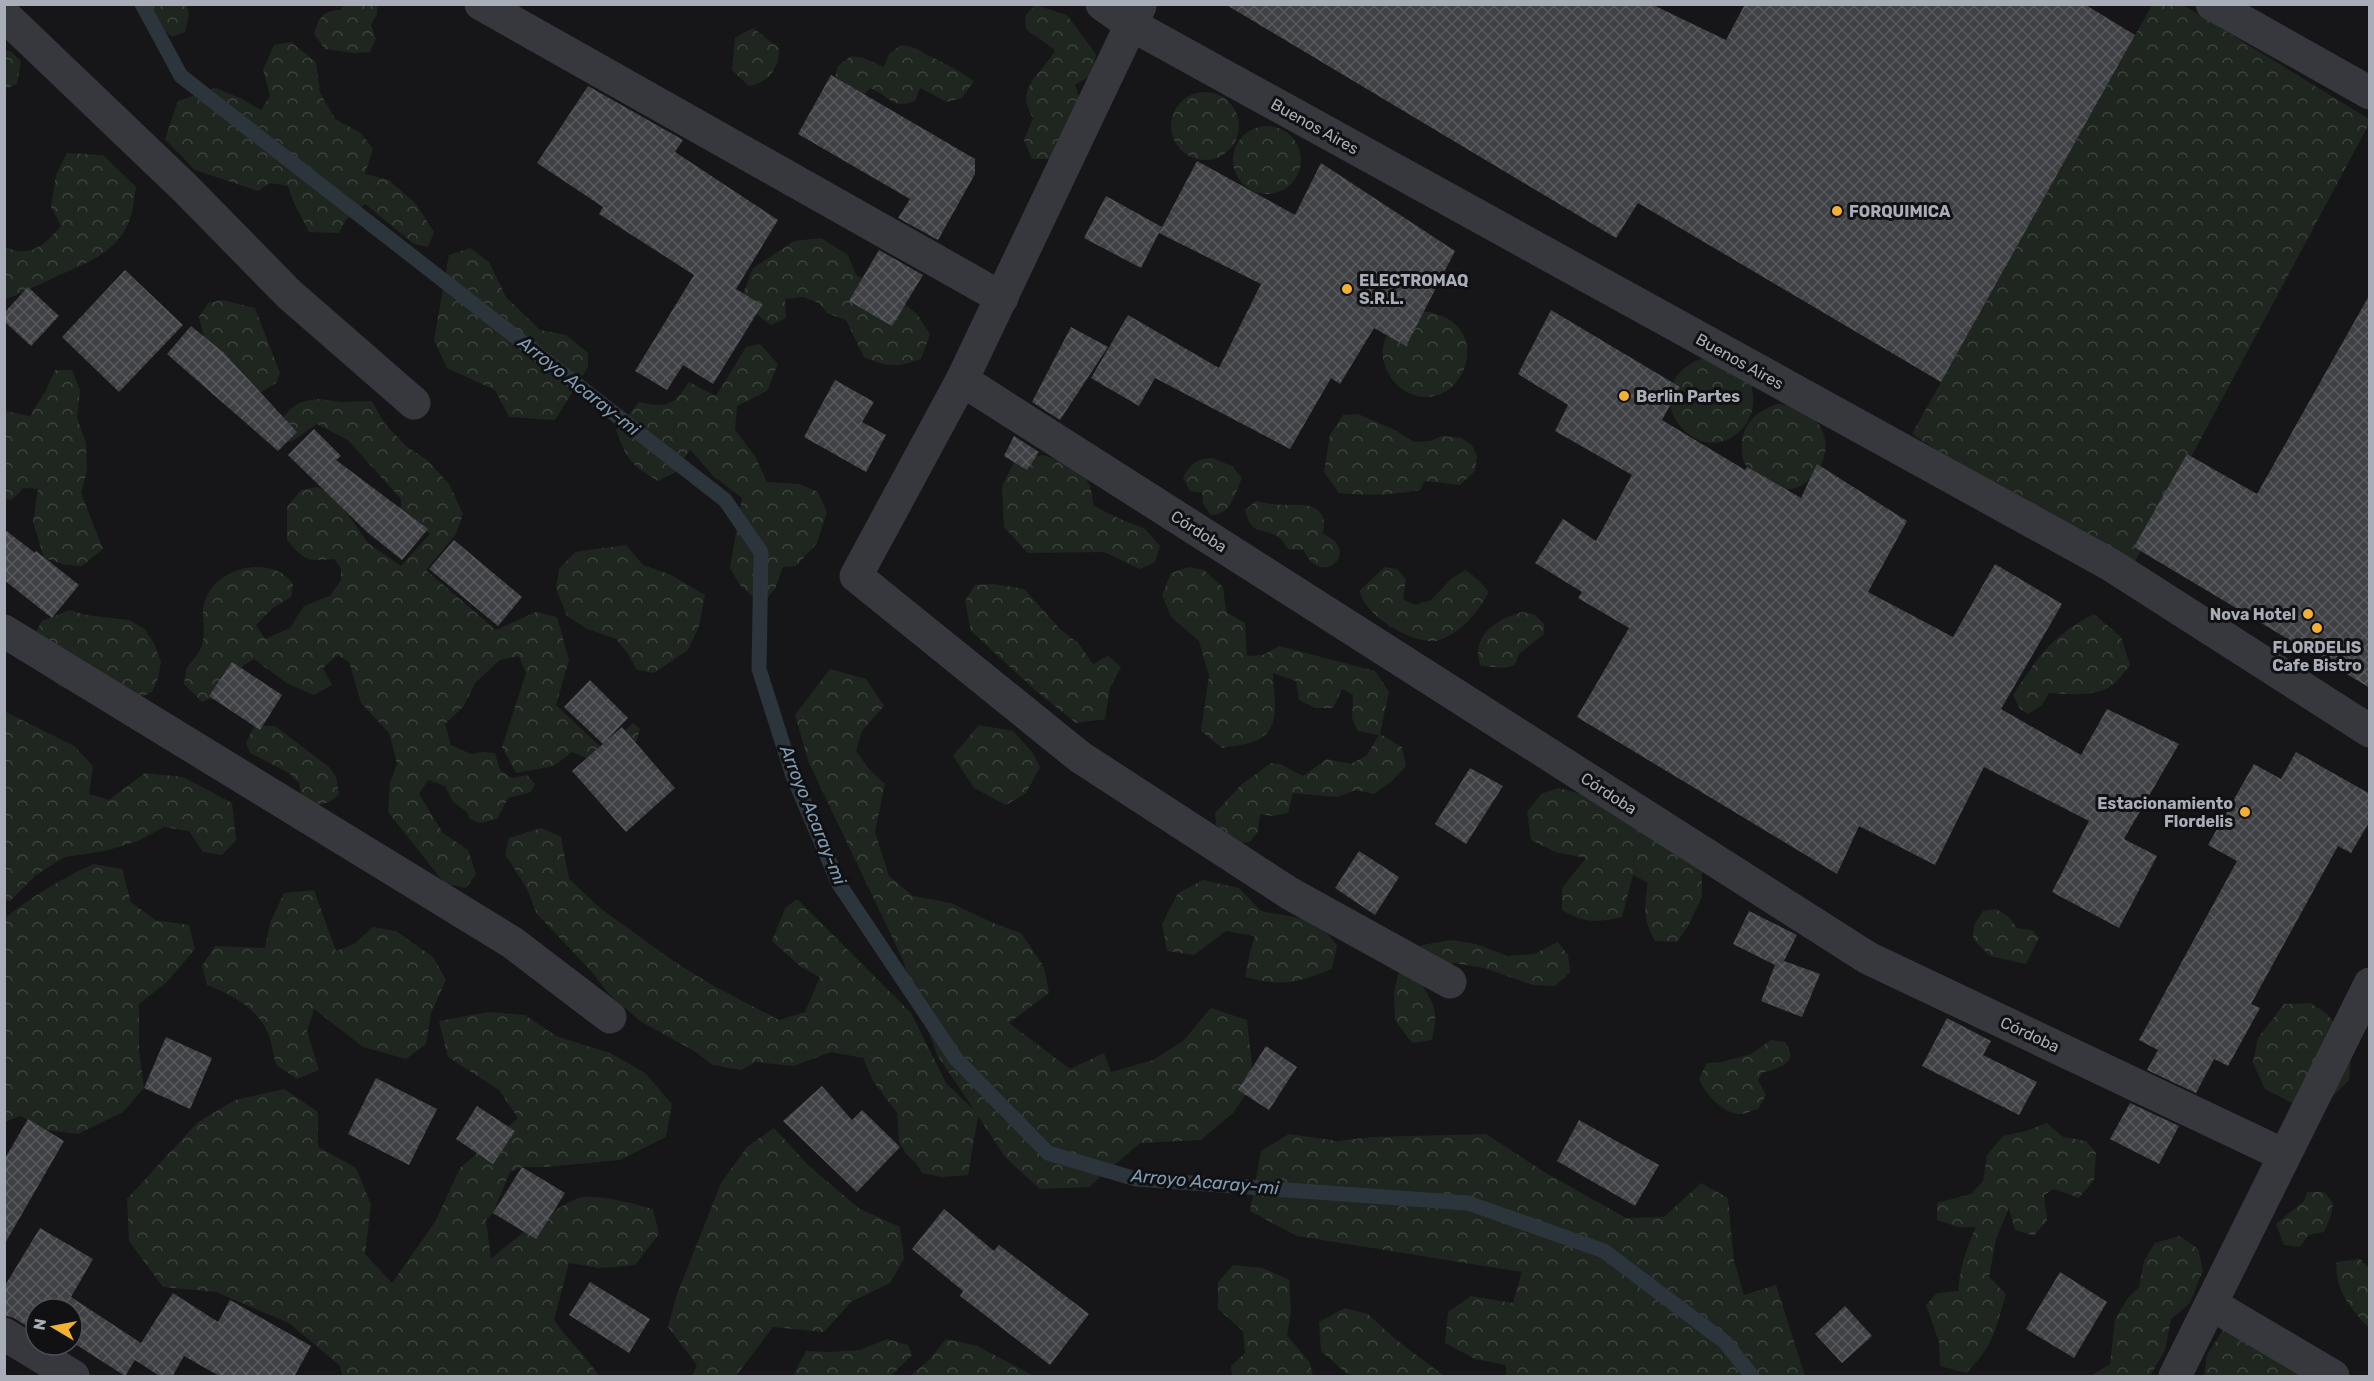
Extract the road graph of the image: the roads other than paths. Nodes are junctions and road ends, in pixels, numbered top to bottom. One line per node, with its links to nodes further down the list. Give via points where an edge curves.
1 (481, 4): 7 (street)
2 (1102, 4): 4 (street, Buenos Aires)
3 (2212, 4): 6 (street)
4 (1135, 14): 7 (street); 11 (street, Buenos Aires, via 2111,565)
5 (4, 15): 9 (street, via 289,294)
6 (2370, 93)
7 (1002, 298): 8 (street)
8 (962, 380): 12 (street, via 856,576 1080,757 1289,893); 15 (street, Córdoba, via 1868,958)
9 (414, 403)
10 (4, 631): 14 (street, via 513,943)
11 (2370, 731)
12 (1450, 982)
13 (2370, 984): 15 (street)
14 (610, 1017)
15 (2284, 1155): 16 (street)
16 (2211, 1304): 19 (street); 20 (street)
17 (4, 1334): 18 (street)
18 (73, 1377)
19 (2175, 1377)
20 (2333, 1377)

